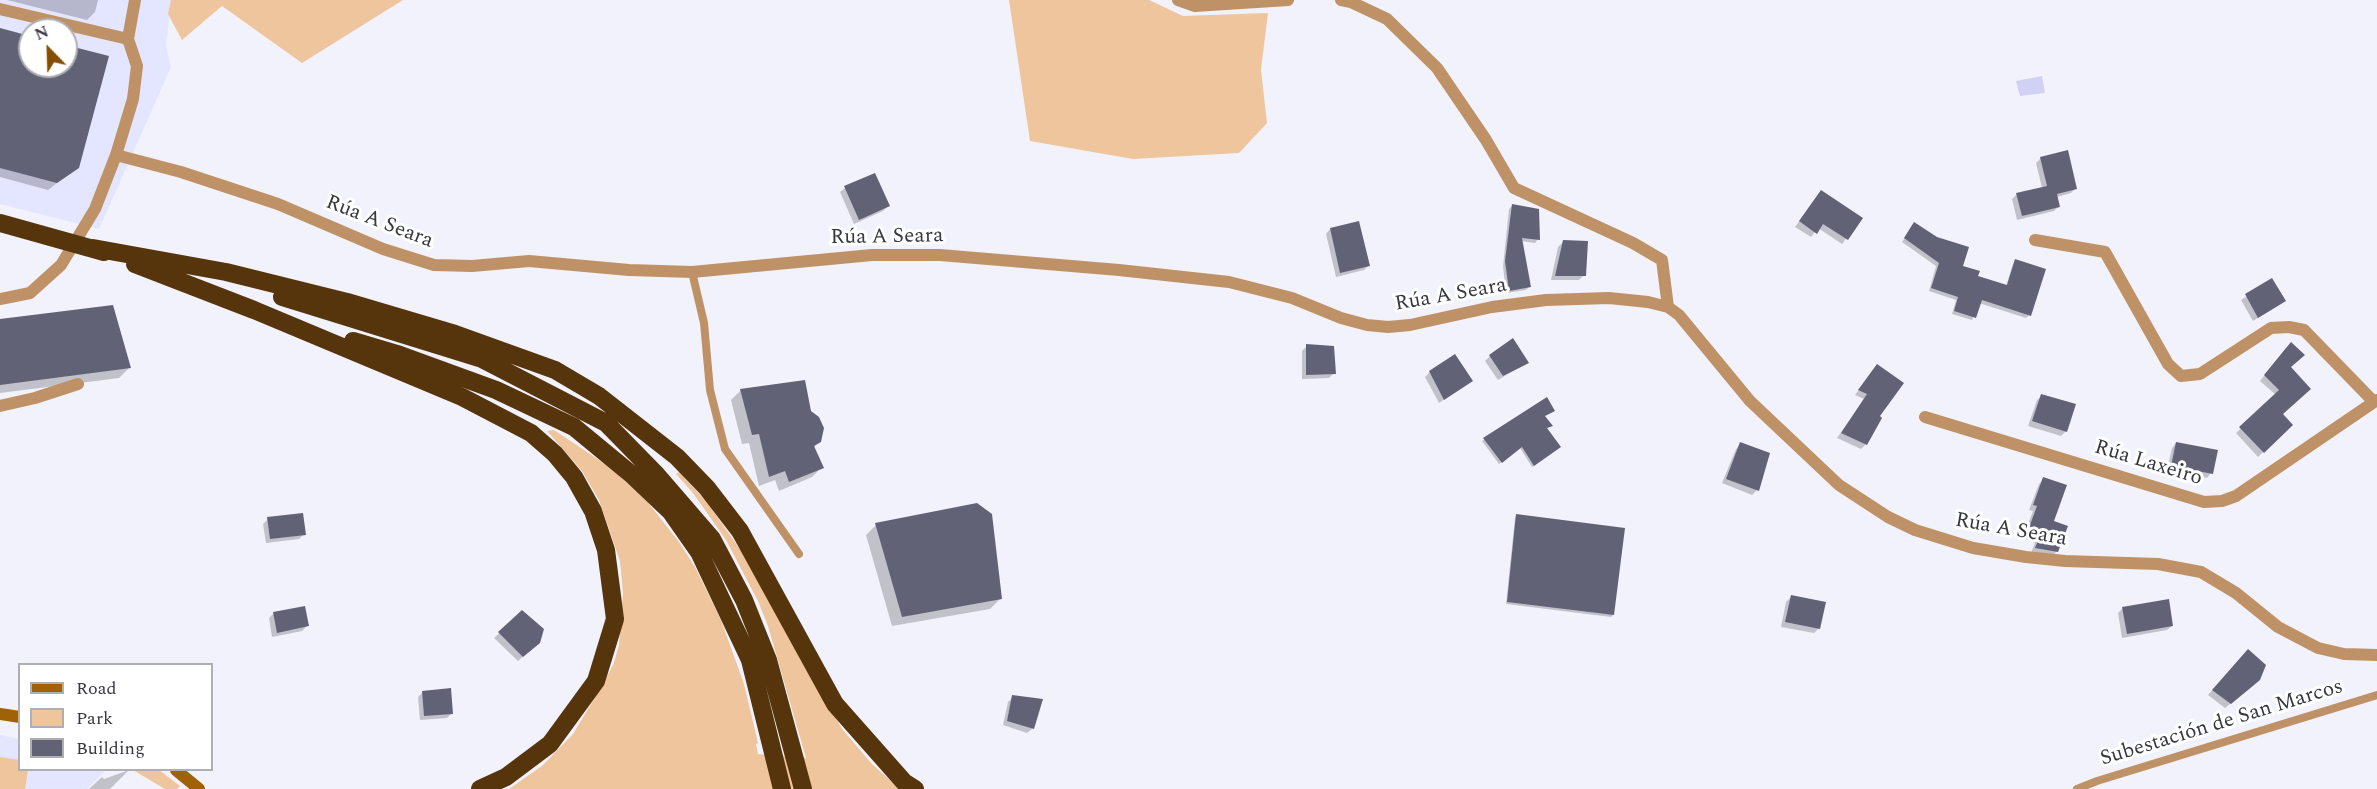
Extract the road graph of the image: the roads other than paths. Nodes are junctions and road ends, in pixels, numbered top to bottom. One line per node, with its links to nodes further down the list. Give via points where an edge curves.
1 (135, 0): 6 (street)
2 (1178, 0): 3 (street, via 1195,6)
3 (1288, 0)
4 (1341, 0): 14 (street, via 1388,20 1437,68 1514,188 1662,260)
5 (0, 9): 6 (street)
6 (128, 39): 7 (street, via 137,66 133,99)
7 (116, 155): 12 (street, Rúa A Seara, via 278,204 383,249 434,265 529,261); 13 (street, via 95,209 61,265 30,293)
8 (0, 223): 10 (highway)
9 (2035, 240): 17 (street, Rúa Laxeiro, via 2106,252 2168,364 2181,376 2200,374 2271,328 2289,327 2304,330)
10 (93, 248): 11 (highway); 15 (highway)
11 (165, 261): 29 (highway, via 482,359 606,423 712,538 744,600 768,660); 30 (highway, via 336,299 455,334 555,370 599,396 677,456 707,488 740,531 835,704 904,782)
12 (692, 272): 14 (street, Rúa A Seara, via 872,255 940,255 1229,282 1292,298 1341,318 1388,327 1546,300 1609,298); 20 (lane, via 704,323 710,390 725,449)
13 (0, 299)
14 (1668, 308): 21 (street, Rúa A Seara, via 1694,332 1750,401 1805,454 1839,485 1906,526 1973,548 2026,558 2158,564 2201,572 2236,593 2278,627 2318,648)
15 (254, 310): 27 (highway, via 462,397 531,433 574,477 593,512 606,550 615,619 596,681 550,744 506,777); 28 (highway, via 400,355 495,390 574,427 631,474 671,512 699,552 750,660)
16 (78, 384): 18 (street)
17 (2375, 401): 19 (street, Rúa Laxeiro, via 2236,496 2204,502)
18 (0, 406)
19 (1925, 417)
20 (799, 554)
21 (2377, 655)
22 (2377, 695): 31 (lane, Subestación de San Marcos)
23 (0, 714): 24 (main road)
24 (18, 717)
25 (177, 771): 26 (main road)
26 (199, 789)
27 (480, 789)
28 (782, 789)
29 (803, 789)
30 (915, 789)
31 (2078, 789)

